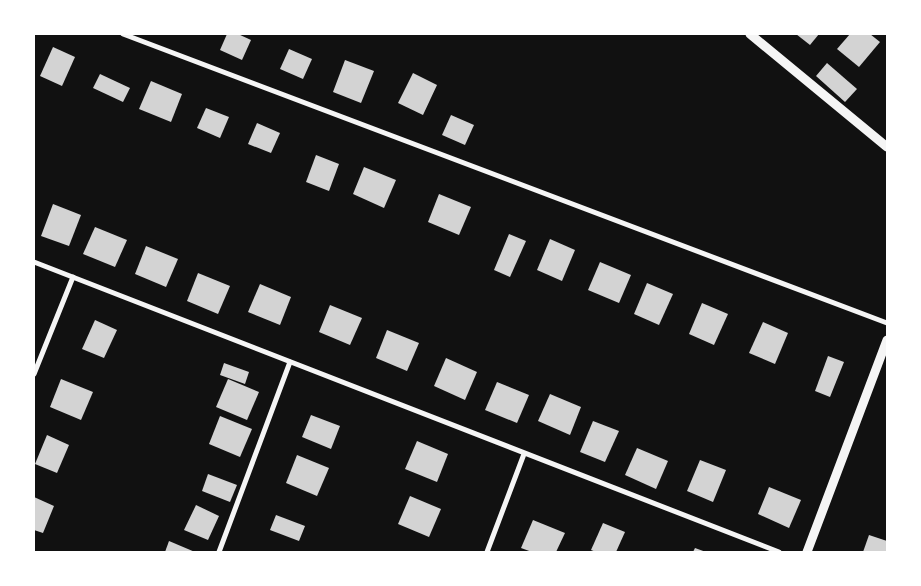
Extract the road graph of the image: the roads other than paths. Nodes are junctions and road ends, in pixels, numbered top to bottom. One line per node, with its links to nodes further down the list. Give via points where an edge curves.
1 (123, 34): 6 (street)
2 (750, 34): 3 (street)
3 (887, 147)
4 (34, 262): 5 (street)
5 (73, 277): 8 (street); 9 (street)
6 (887, 322)
7 (887, 340): 14 (street)
8 (290, 362): 10 (street); 11 (street)
9 (34, 374)
10 (524, 454): 12 (street); 13 (street)
11 (219, 552)
12 (487, 552)
13 (779, 552)
14 (807, 552)

